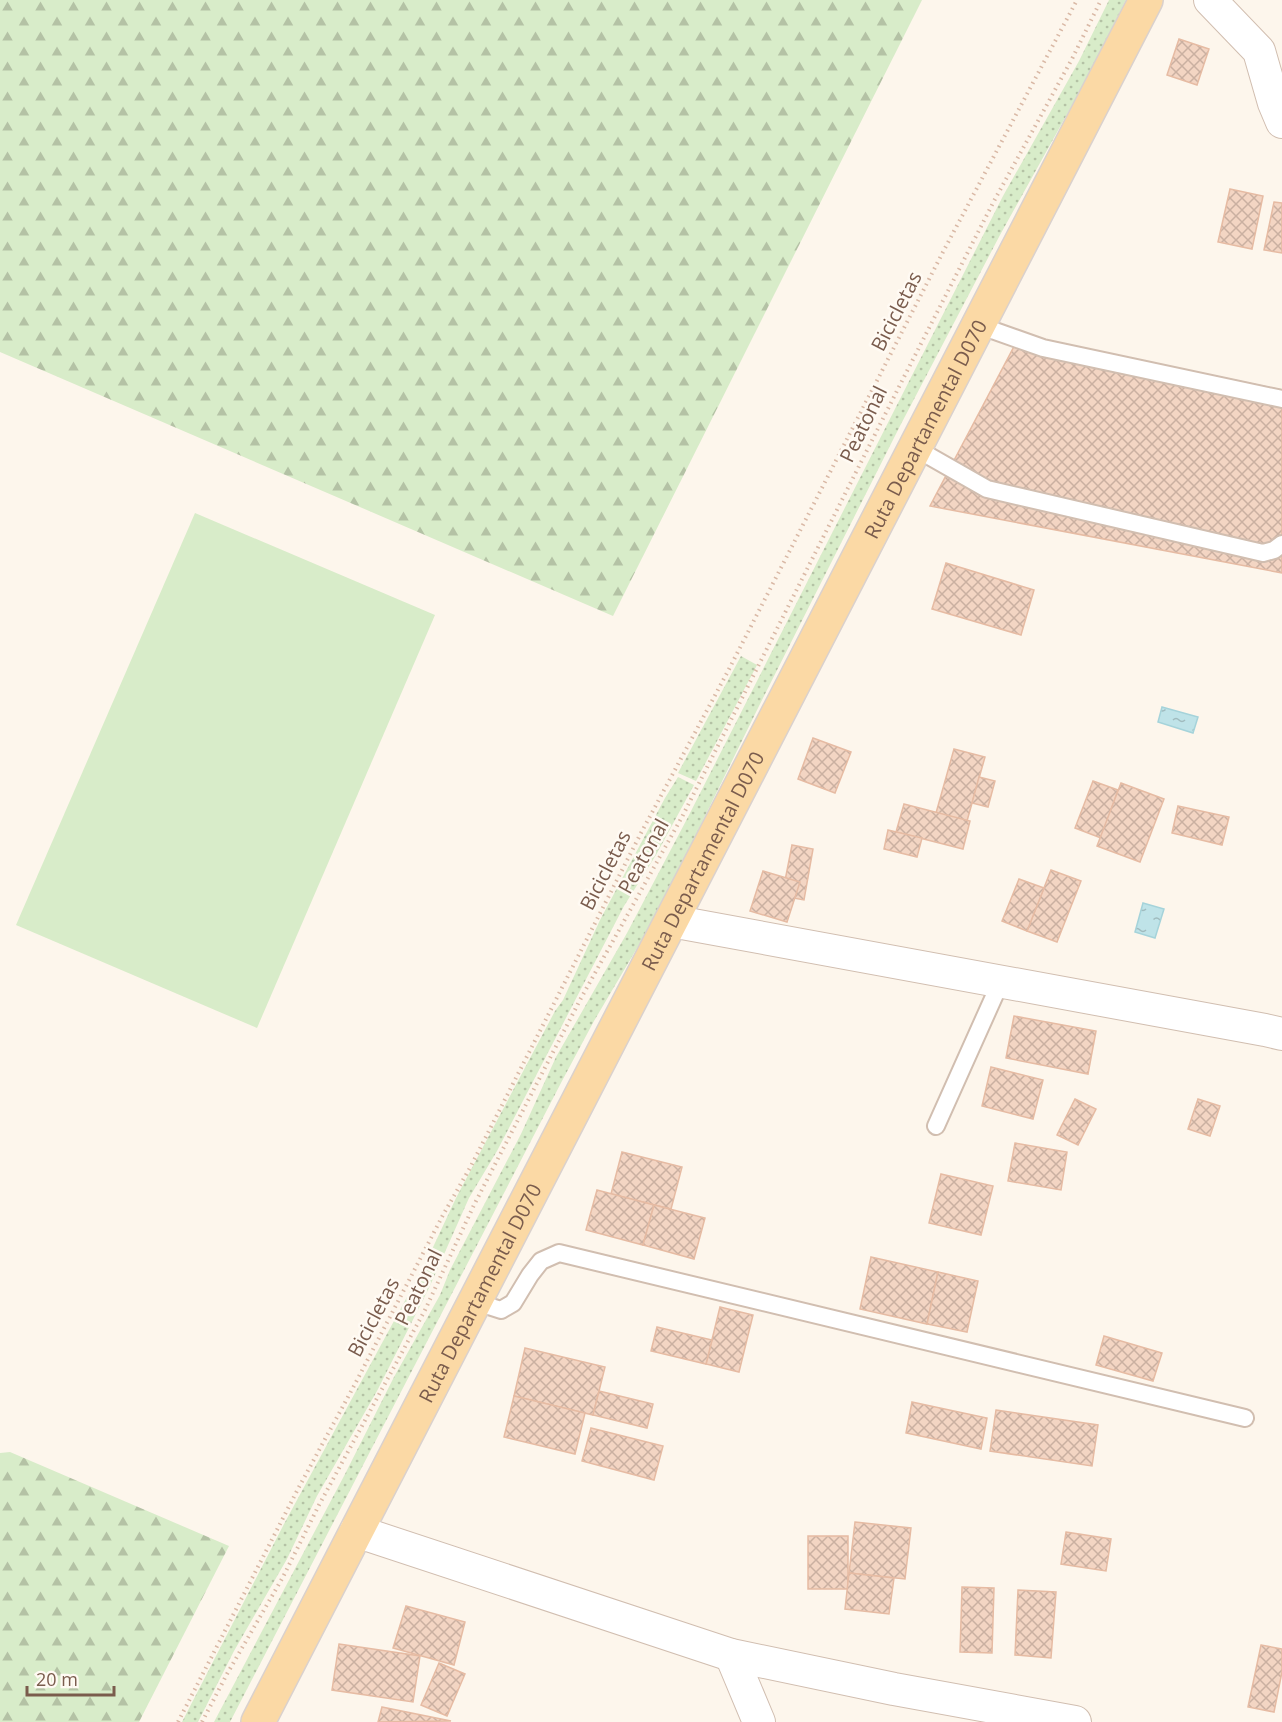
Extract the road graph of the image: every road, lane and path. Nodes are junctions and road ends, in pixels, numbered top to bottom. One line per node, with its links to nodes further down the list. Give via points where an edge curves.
1 (1077, 0): 18 (path, Bicicletas)
2 (1101, 0): 19 (path, Peatonal, via 904,375 682,817 580,1000 474,1205 425,1310)
3 (1146, 0): 6 (main road, Ruta Departamental D070)
4 (1210, 0): 5 (street, via 1259,51)
5 (1282, 122)
6 (978, 325): 7 (lane, via 1044,348); 8 (main road, Ruta Departamental D070)
7 (1282, 399)
8 (915, 448): 9 (lane, via 987,489 1263,553); 10 (main road, Ruta Departamental D070)
9 (1282, 543)
10 (671, 921): 11 (street); 14 (main road, Ruta Departamental D070)
11 (1001, 981): 12 (street); 13 (lane)
12 (1282, 1034)
13 (936, 1126)
14 (476, 1302): 15 (lane, via 501,1310 513,1303 541,1261 559,1253); 16 (main road, Ruta Departamental D070)
15 (1245, 1418)
16 (356, 1531): 17 (street); 20 (main road, Ruta Departamental D070)
17 (731, 1655): 21 (street); 22 (street)
18 (178, 1722)
19 (202, 1722)
20 (258, 1722)
21 (759, 1722)
22 (1075, 1722)

